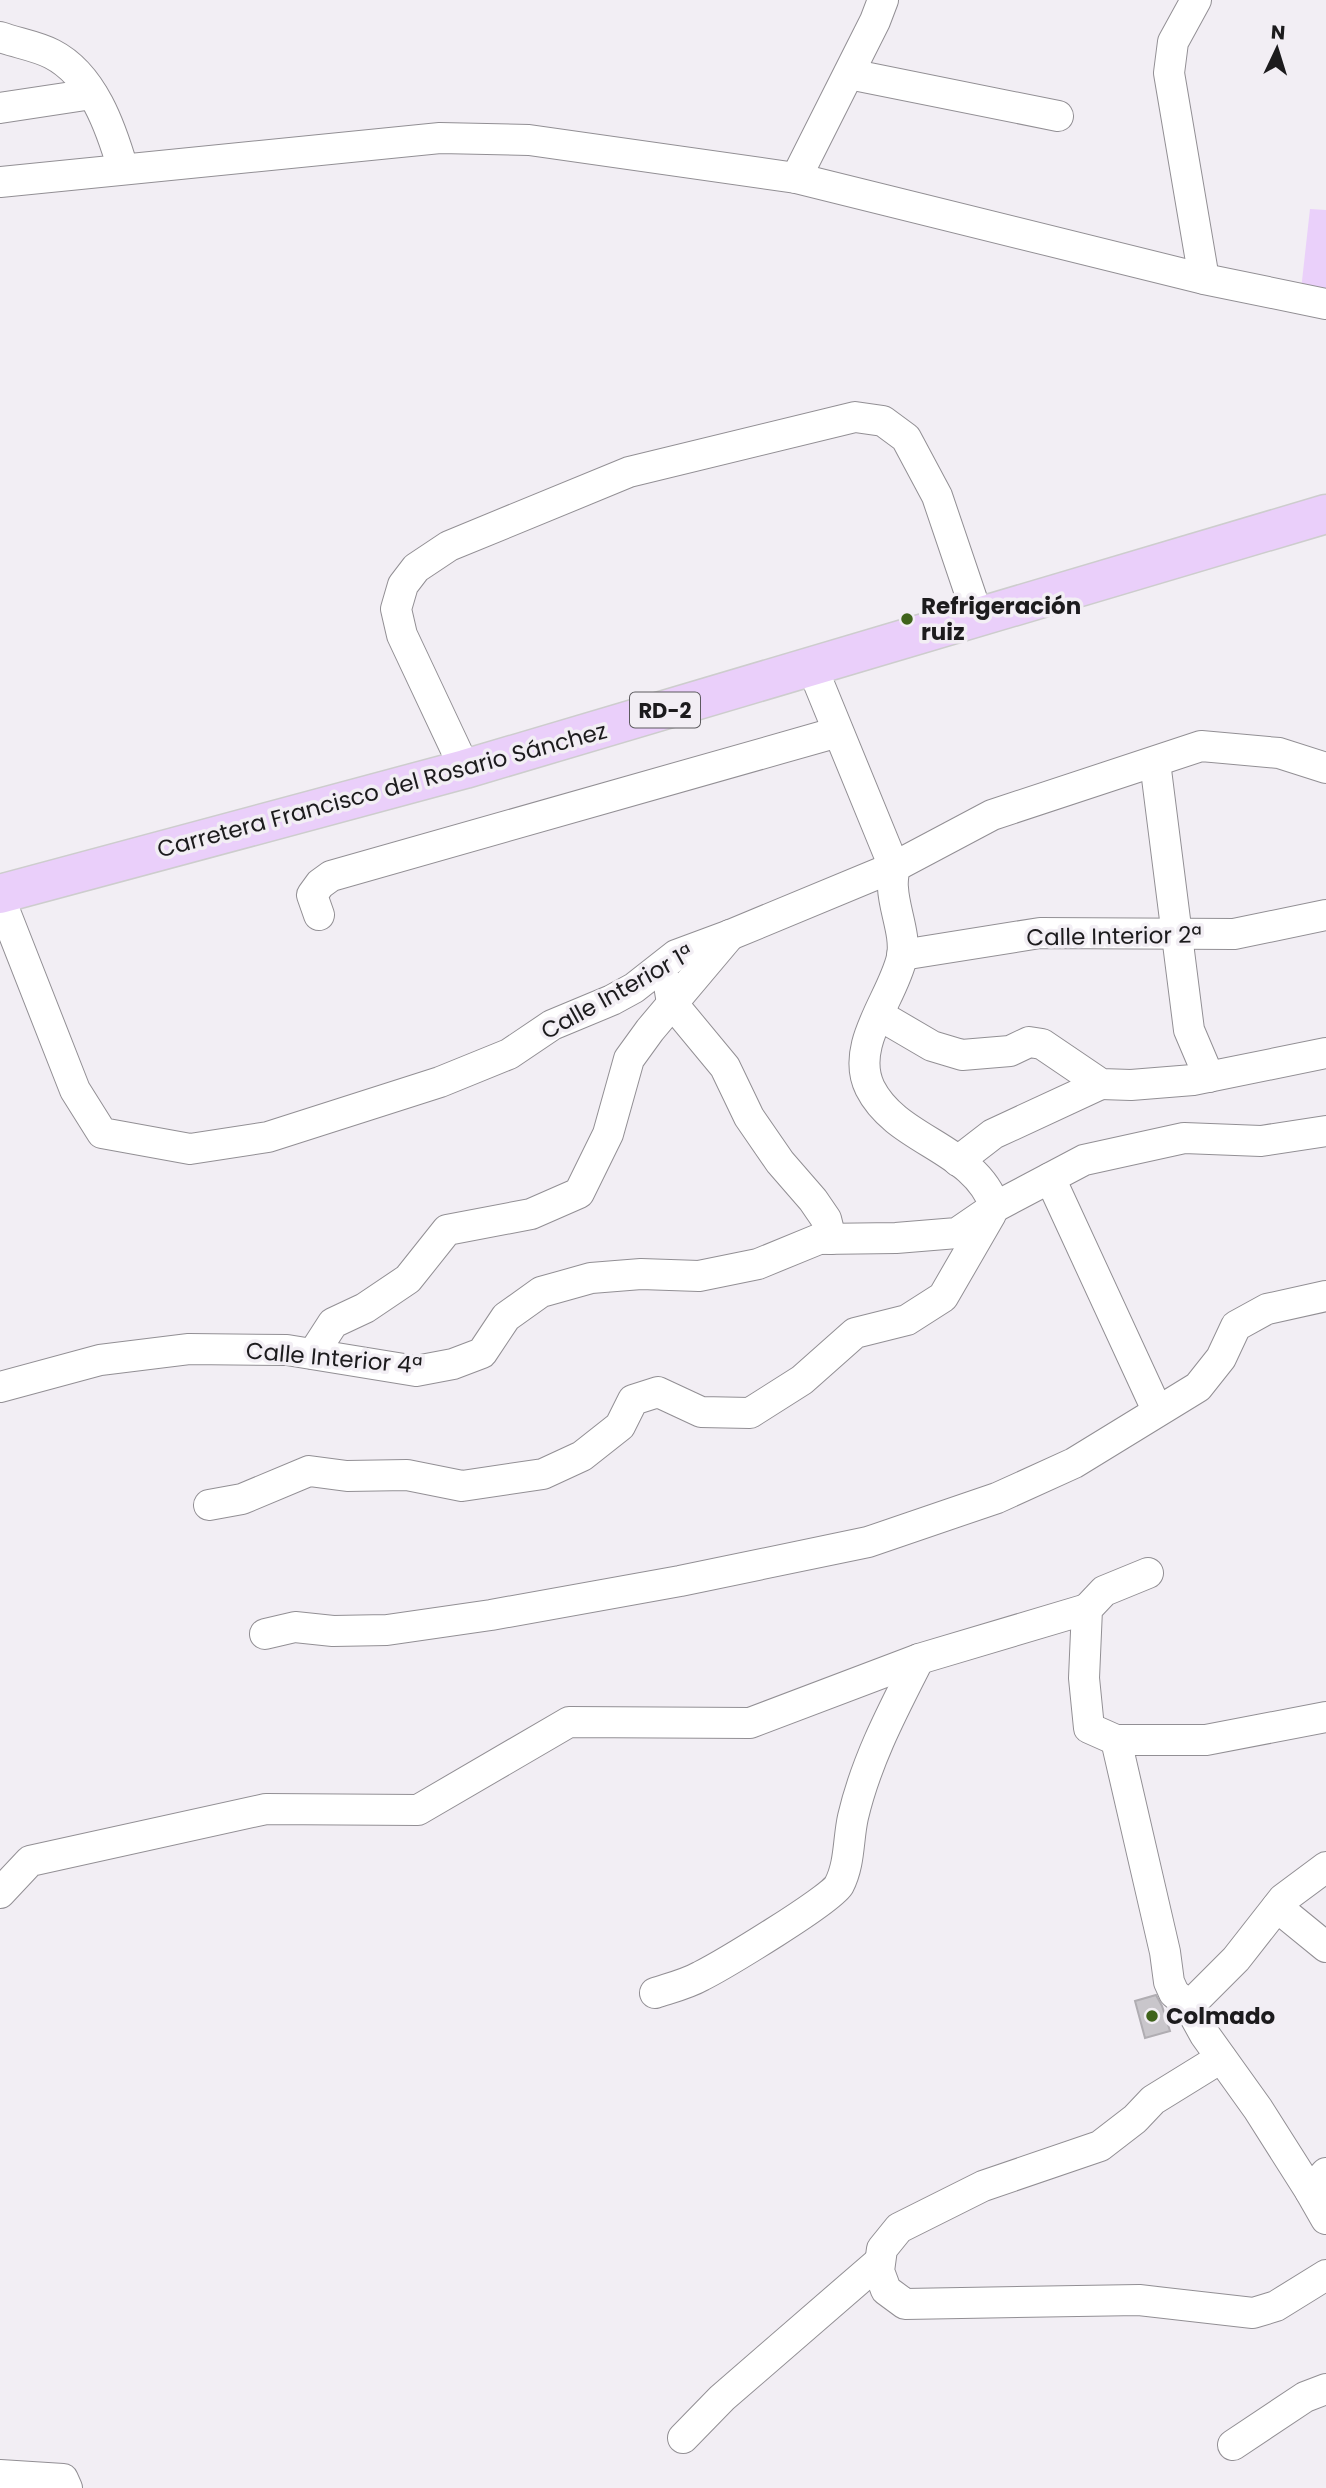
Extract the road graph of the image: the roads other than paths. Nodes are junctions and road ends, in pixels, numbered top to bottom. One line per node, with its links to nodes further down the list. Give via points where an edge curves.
1 (883, 0): 4 (street)
2 (1196, 0): 11 (street, via 1173,41 1169,73)
3 (0, 37): 5 (street, via 53,54 76,72)
4 (849, 74): 7 (street); 9 (street)
5 (92, 93): 6 (street); 8 (street, via 114,138)
6 (0, 108)
7 (1058, 116)
8 (122, 169): 9 (street, via 440,138 529,140); 10 (street)
9 (796, 178): 11 (street)
10 (0, 182)
11 (1204, 279): 12 (street)
12 (1326, 304)
13 (1326, 514): 14 (main road, Carretera Francisco del Rosario Sánchez / RD-2)
14 (978, 617): 15 (main road, Carretera Francisco del Rosario Sánchez / RD-2); 19 (street, via 937,496 906,438 883,421 855,417 629,472 449,546 416,568 403,585 396,609 402,635)
15 (811, 667): 16 (street); 19 (main road, Carretera Francisco del Rosario Sánchez / RD-2)
16 (838, 732): 20 (street); 22 (street, via 331,876 312,895)
17 (1155, 762): 18 (street, Calle Interior 1ª, via 1201,747 1279,753); 20 (street, Calle Interior 1ª, via 992,815); 24 (street)
18 (1326, 768)
19 (465, 769): 21 (main road, Carretera Francisco del Rosario Sánchez / RD-2)
20 (894, 867): 25 (street, Calle Interior 1ª); 27 (street)
21 (0, 897): 26 (street, Calle Interior 1ª, via 75,1090 102,1133 190,1149 268,1137 486,1064 552,1025 634,988)
22 (319, 915)
23 (1326, 915): 24 (street, Calle Interior 2ª, via 1234,934)
24 (1176, 934): 27 (street, Calle Interior 2ª, via 1040,933); 31 (street, via 1189,1030)
25 (730, 935): 26 (street, Calle Interior 1ª); 28 (street)
26 (676, 955): 28 (street, via 667,976)
27 (902, 955): 29 (street)
28 (673, 1003): 37 (street, via 725,1067 749,1117 826,1219); 39 (street, via 629,1059 608,1134 579,1193 531,1214 447,1230 408,1279 333,1323)
29 (879, 1015): 32 (street, via 932,1046 962,1055 1010,1051 1029,1042 1042,1044); 34 (street, via 863,1061 870,1088 894,1117)
30 (1326, 1053): 31 (street)
31 (1209, 1077): 32 (street)
32 (1101, 1084): 34 (street, via 993,1134)
33 (1326, 1131): 35 (street, Calle Interior 4ª, via 1261,1141 1184,1138 1084,1160)
34 (958, 1161): 36 (street, via 975,1172)
35 (1050, 1178): 36 (street, Calle Interior 4ª); 41 (street)
36 (995, 1208): 37 (street, Calle Interior 4ª, via 957,1233); 42 (street, via 943,1297 907,1320 855,1333 802,1380 750,1413 701,1412 658,1392 633,1400 620,1426 582,1456 543,1474 462,1486 407,1475 309,1471 242,1499)
37 (831, 1239): 39 (street, Calle Interior 4ª, via 819,1239 758,1264 699,1276 591,1278 541,1292 506,1317 482,1353 453,1364 416,1371)
38 (1326, 1296): 41 (street, via 1267,1309 1236,1326 1221,1359 1198,1387)
39 (313, 1354): 40 (street, Calle Interior 4ª, via 189,1349 100,1360)
40 (0, 1387)
41 (1157, 1410): 45 (street, via 1074,1463 997,1498 868,1542 491,1615 387,1630 295,1628)
42 (209, 1505)
43 (1148, 1573): 44 (street, via 1104,1591)
44 (1087, 1609): 46 (street); 48 (street, via 1084,1678 1089,1728)
45 (265, 1634)
46 (919, 1659): 50 (street, via 750,1723 569,1722 418,1810 266,1809 30,1861); 53 (street, via 868,1770 838,1887 699,1978)
47 (1326, 1717): 48 (street, via 1206,1740)
48 (1116, 1741): 54 (street, via 1169,1982)
49 (1326, 1867): 51 (street)
50 (0, 1893)
51 (1277, 1907): 52 (street); 54 (street, via 1236,1959)
52 (1326, 1947)
53 (655, 1993)
54 (1189, 2006): 55 (street)
55 (1221, 2058): 56 (street); 58 (street, via 1153,2100 1100,2146 983,2186 899,2228)
56 (1318, 2182): 57 (street)
57 (1326, 2219)
58 (879, 2262): 59 (street, via 887,2290 905,2304 1139,2300 1253,2313 1276,2306); 61 (street, via 722,2398)
59 (1326, 2275)
60 (1326, 2389): 62 (street)
61 (683, 2438)
62 (1233, 2445)
63 (0, 2475): 64 (street)
64 (65, 2484)

